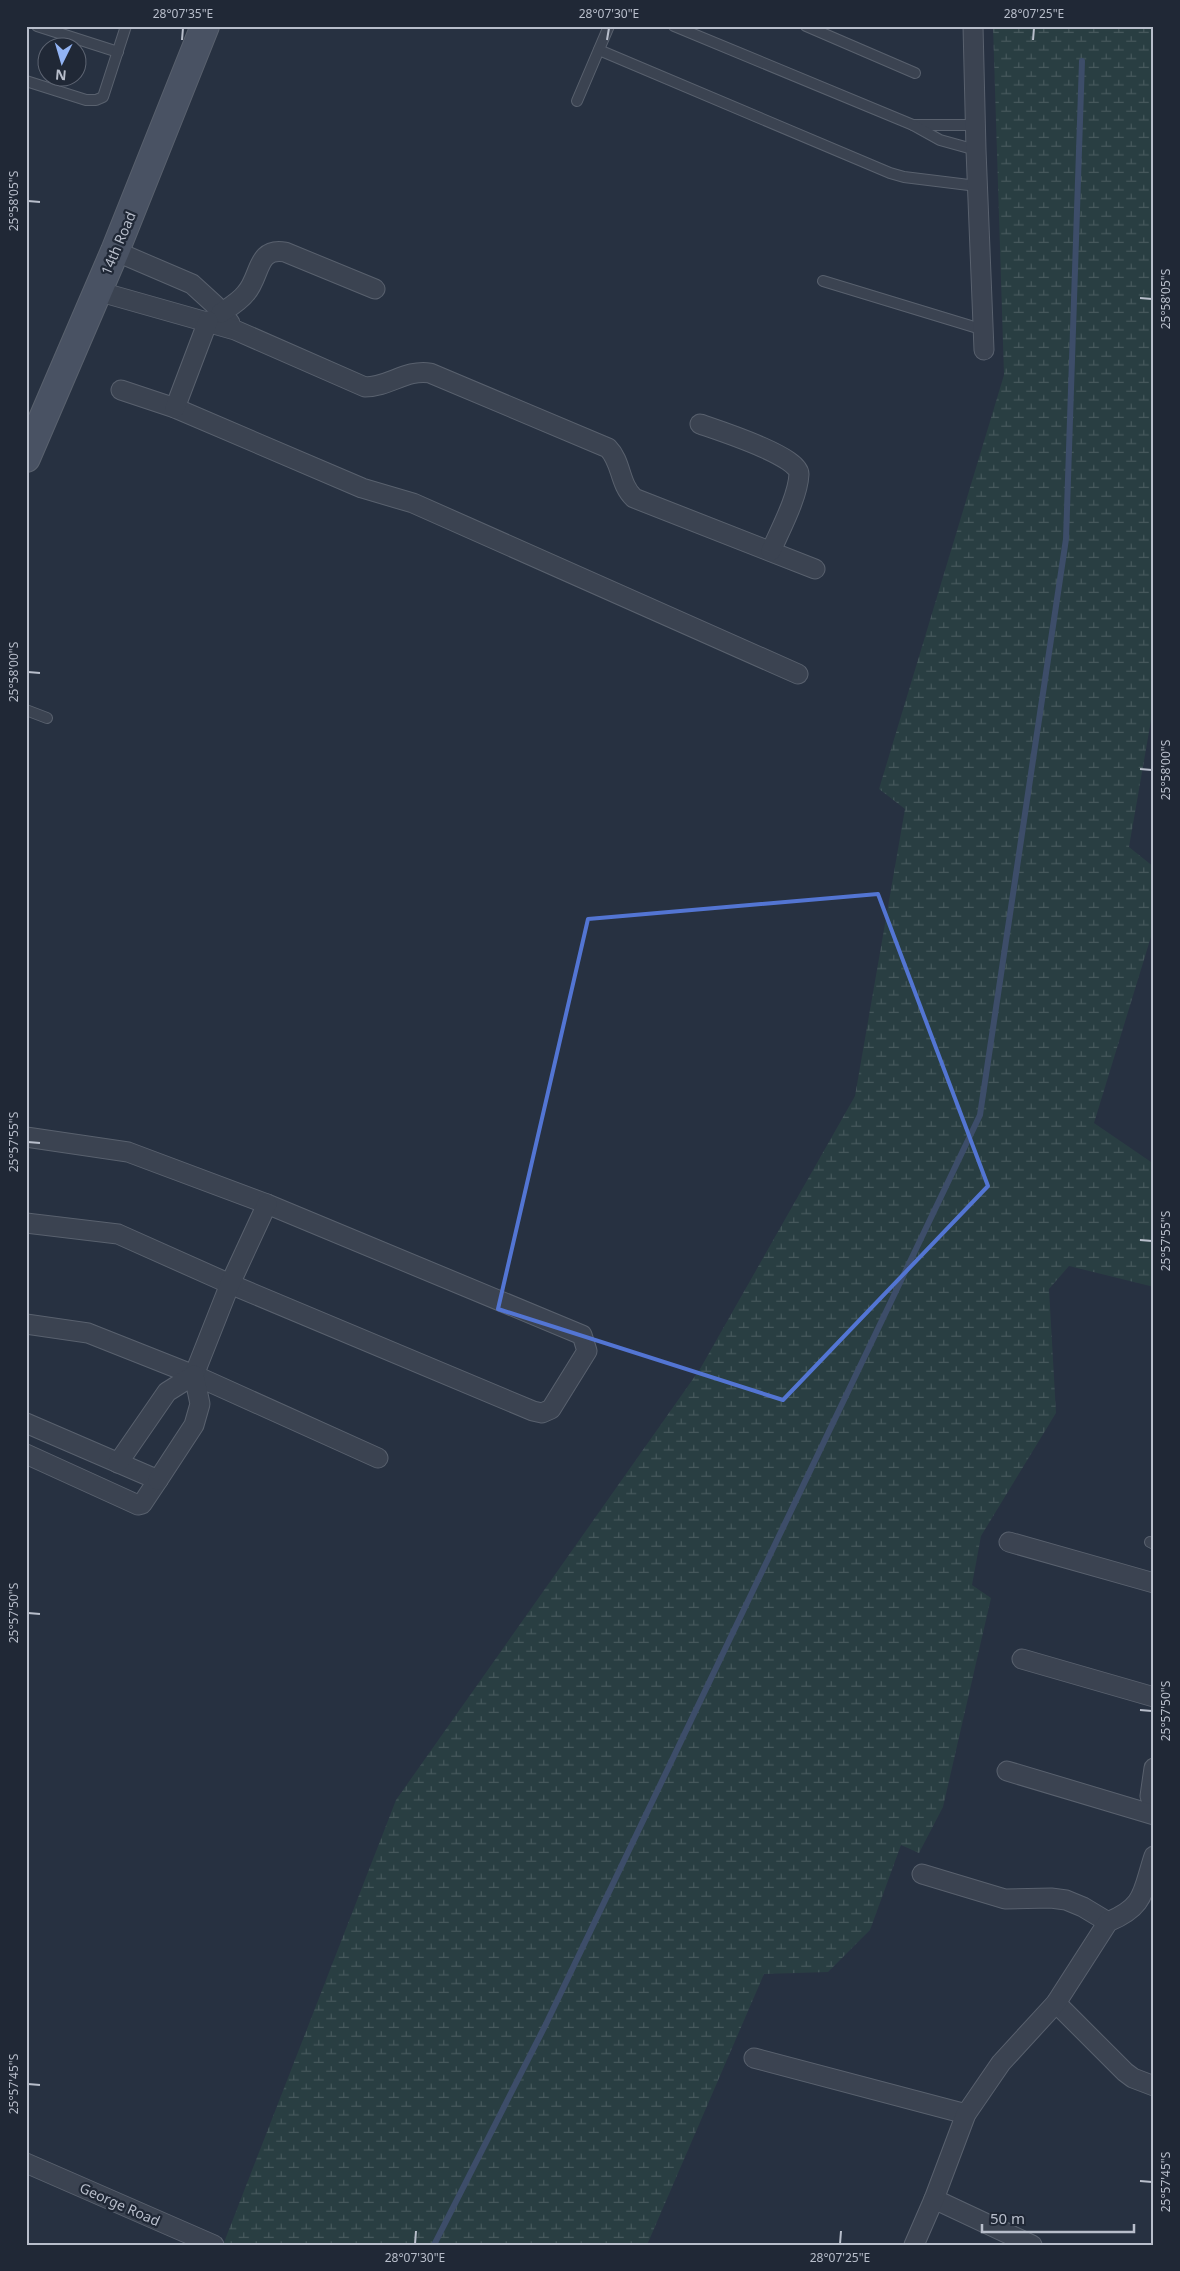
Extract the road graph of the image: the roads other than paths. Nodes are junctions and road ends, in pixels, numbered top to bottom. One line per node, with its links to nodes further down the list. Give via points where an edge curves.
1 (37, 26): 9 (lane)
2 (126, 26): 9 (lane)
3 (205, 26): 17 (street, 14th Road)
4 (609, 26): 8 (lane)
5 (674, 26): 13 (lane)
6 (806, 26): 10 (lane)
7 (973, 26): 14 (street)
8 (599, 50): 12 (lane); 16 (lane, via 890,173)
9 (118, 52): 11 (lane, via 103,97 96,100 86,100)
10 (915, 73)
11 (26, 81)
12 (577, 101)
13 (912, 125): 14 (lane); 15 (lane, via 940,140)
14 (977, 125): 15 (street)
15 (976, 150): 16 (street)
16 (977, 186): 22 (street)
17 (115, 251): 20 (street, 14th Road); 21 (street, via 192,284)
18 (823, 281): 22 (lane)
19 (375, 289): 21 (street, via 276,250 265,256 248,291)
20 (97, 291): 21 (street); 27 (street, 14th Road)
21 (215, 317): 25 (street); 28 (street, via 235,330 366,387 379,387 410,373 430,373 608,448 615,455 626,491 634,498)
22 (984, 330): 23 (street)
23 (984, 350)
24 (121, 390): 25 (street)
25 (175, 408): 30 (street, via 362,488 413,503)
26 (700, 424): 28 (street, via 763,448 788,460 798,470 794,495)
27 (27, 454)
28 (771, 551): 29 (street)
29 (815, 569)
30 (798, 674)
31 (26, 710): 32 (lane)
32 (47, 718)
33 (26, 1137): 34 (street, via 128,1152)
34 (267, 1204): 36 (street); 36 (street, via 582,1335 588,1350 551,1409 542,1413)
35 (26, 1223): 36 (street, via 118,1234)
36 (230, 1284): 38 (street)
37 (26, 1324): 38 (street, via 88,1333)
38 (194, 1375): 41 (street); 42 (street, via 167,1392); 43 (street, via 200,1404 194,1424)
39 (26, 1424): 42 (street)
40 (26, 1454): 43 (street, via 138,1505)
41 (378, 1458)
42 (118, 1463): 43 (street)
43 (158, 1480)
44 (1009, 1542): 45 (street)
45 (1154, 1583)
46 (1022, 1659): 47 (street)
47 (1154, 1697)
48 (1154, 1768): 50 (street, via 1150,1796)
49 (1007, 1771): 51 (street)
50 (1154, 1807)
51 (1154, 1815)
52 (1154, 1856): 54 (street, via 1137,1904)
53 (922, 1874): 54 (street, via 1004,1899 1066,1900)
54 (1108, 1922): 55 (street)
55 (1056, 2003): 57 (street, via 1125,2072); 58 (street, via 1001,2063)
56 (754, 2058): 58 (street)
57 (1154, 2086)
58 (966, 2114): 60 (street)
59 (26, 2163): 62 (street, George Road)
60 (934, 2199): 61 (street); 63 (street)
61 (996, 2238): 64 (street)
62 (214, 2245)
63 (914, 2245)
64 (1032, 2245)

